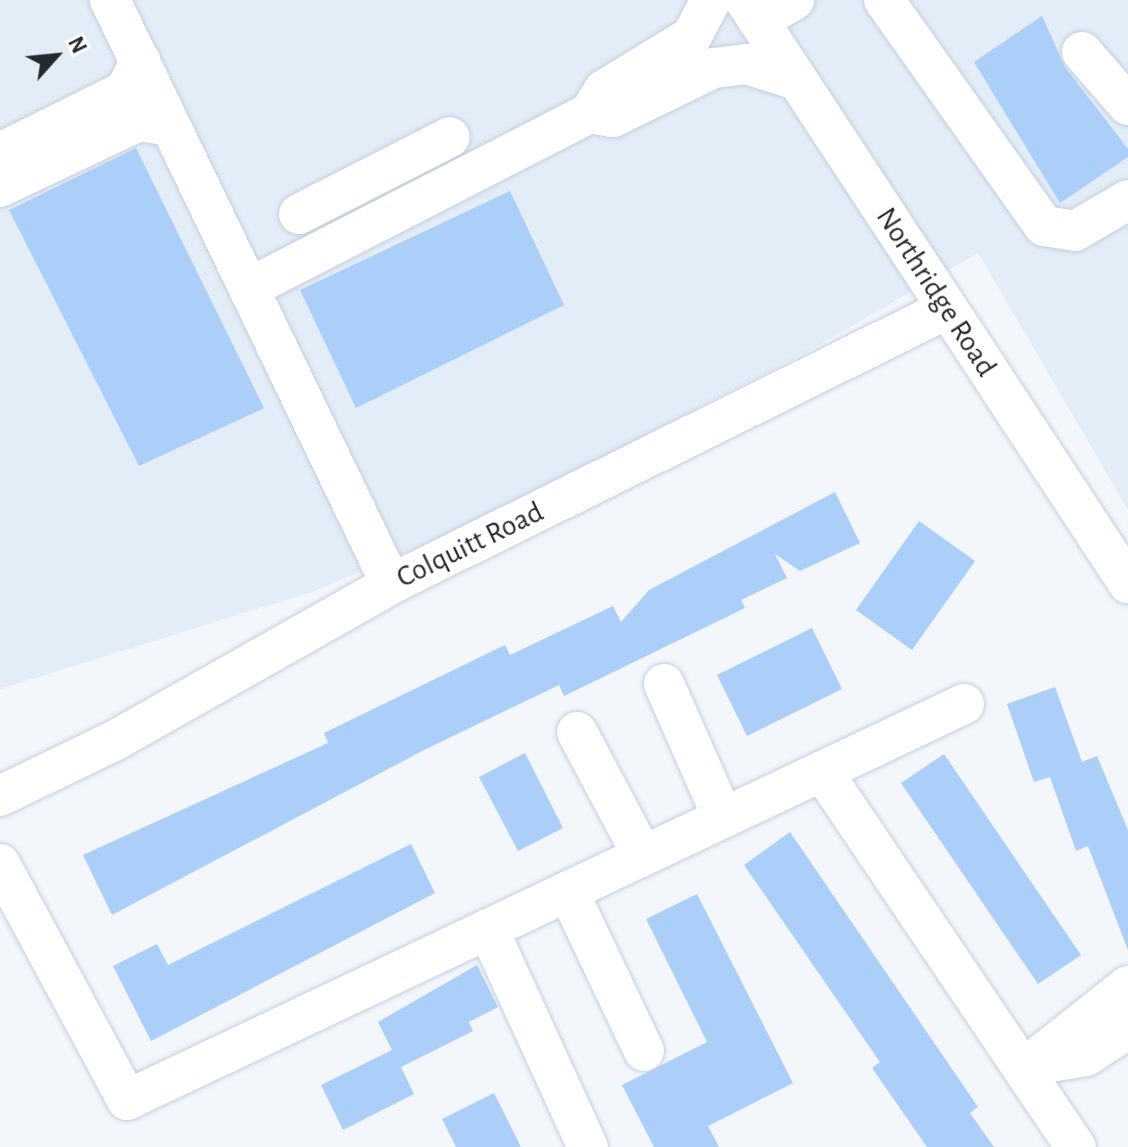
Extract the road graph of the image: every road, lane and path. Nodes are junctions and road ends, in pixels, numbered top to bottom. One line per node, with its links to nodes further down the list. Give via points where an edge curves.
1 (110, 0): 7 (street)
2 (711, 0): 10 (street, via 692,36 604,90)
3 (794, 0): 5 (street)
4 (884, 0): 15 (street, via 1044,226 1075,231)
5 (752, 10): 8 (street, Northridge Road)
6 (1082, 52): 9 (street)
7 (140, 61): 11 (street); 12 (street, via 125,91)
8 (797, 80): 10 (street, via 746,64 714,68 613,117); 18 (street, Northridge Road)
9 (1128, 105)
10 (590, 113): 13 (street)
11 (171, 126): 14 (street, via 139,121); 17 (street)
12 (0, 153)
13 (469, 175): 16 (street, via 444,126); 17 (street)
14 (0, 187)
15 (1128, 200)
16 (299, 214)
17 (249, 288): 20 (street)
18 (947, 309): 19 (street, Northridge Road); 20 (street, Colquitt Road)
19 (1128, 583)
20 (391, 584): 25 (street, Colquitt Road, via 114,741)
21 (664, 684): 26 (street)
22 (964, 704): 24 (street)
23 (577, 732): 27 (street)
24 (822, 771): 26 (street); 34 (street)
25 (0, 796)
26 (723, 818): 27 (street)
27 (643, 856): 29 (street)
28 (0, 864): 30 (street, via 127,1100)
29 (568, 891): 30 (street); 33 (street)
30 (488, 929): 35 (street)
31 (1128, 986): 34 (street)
32 (1128, 1029): 34 (street, via 1086,1056)
33 (644, 1051)
34 (1027, 1066): 36 (street)
35 (588, 1147)
36 (1076, 1147)

